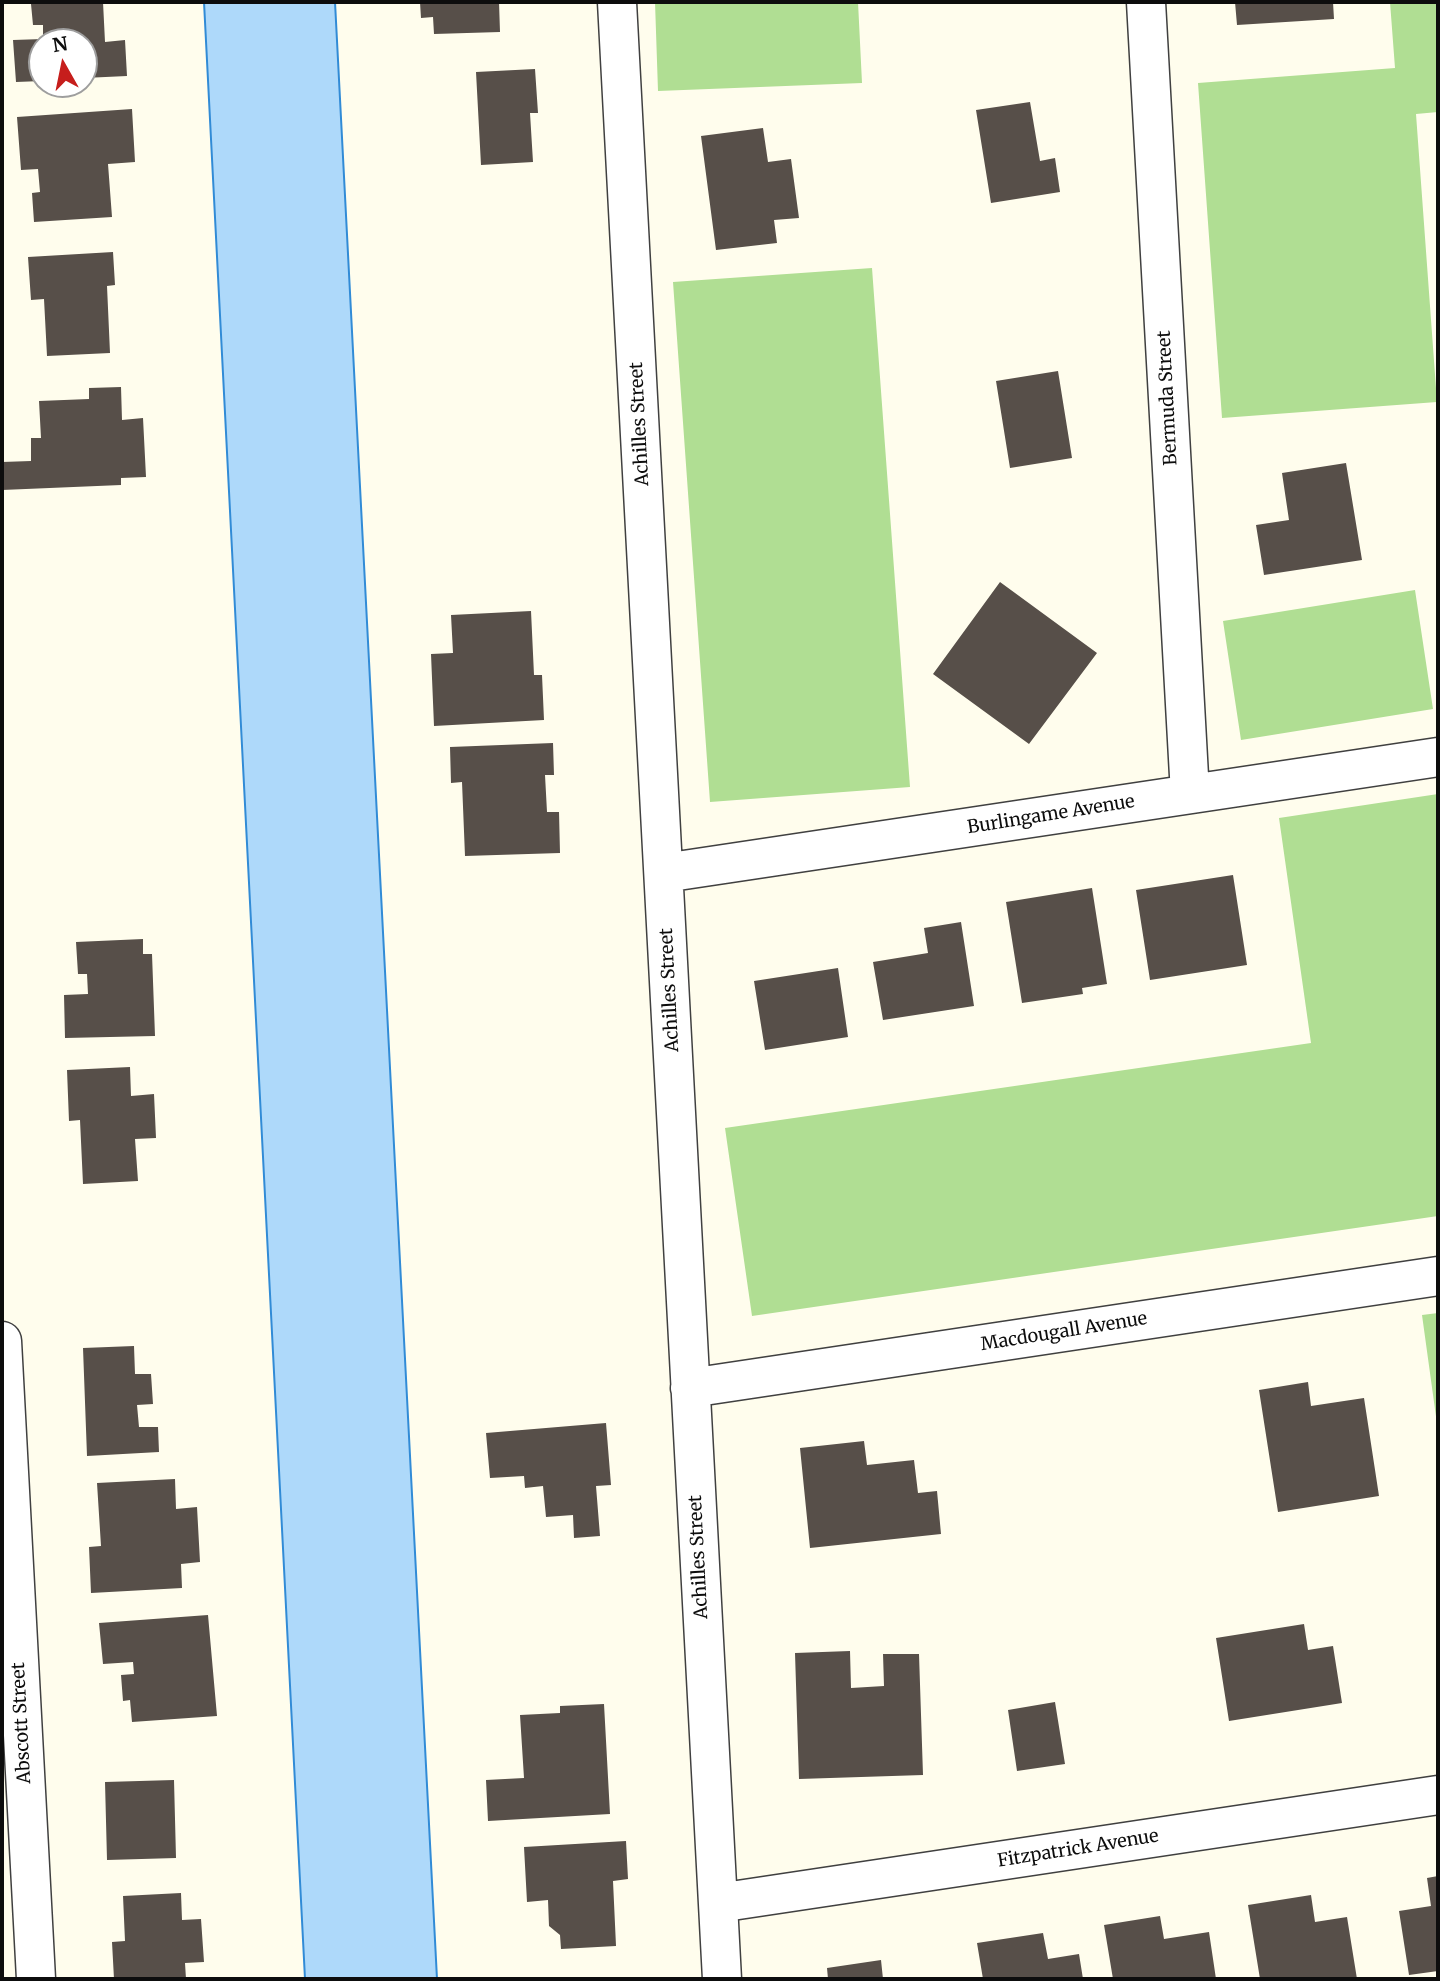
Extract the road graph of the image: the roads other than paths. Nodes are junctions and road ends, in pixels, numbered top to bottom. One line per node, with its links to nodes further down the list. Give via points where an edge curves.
1 (617, 2): 5 (street, Achilles Street)
2 (1146, 2): 4 (street, Bermuda Street)
3 (1438, 757): 4 (street, Burlingame Avenue)
4 (1190, 794): 5 (street, Burlingame Avenue)
5 (664, 873): 8 (street, Achilles Street)
6 (1438, 1276): 8 (street, Macdougall Avenue)
7 (2, 1340): 11 (street, Abscott Street)
8 (690, 1388): 10 (street, Achilles Street)
9 (1438, 1795): 10 (street, Fitzpatrick Avenue)
10 (718, 1903): 12 (street, Achilles Street)
11 (36, 1979)
12 (722, 1979)

